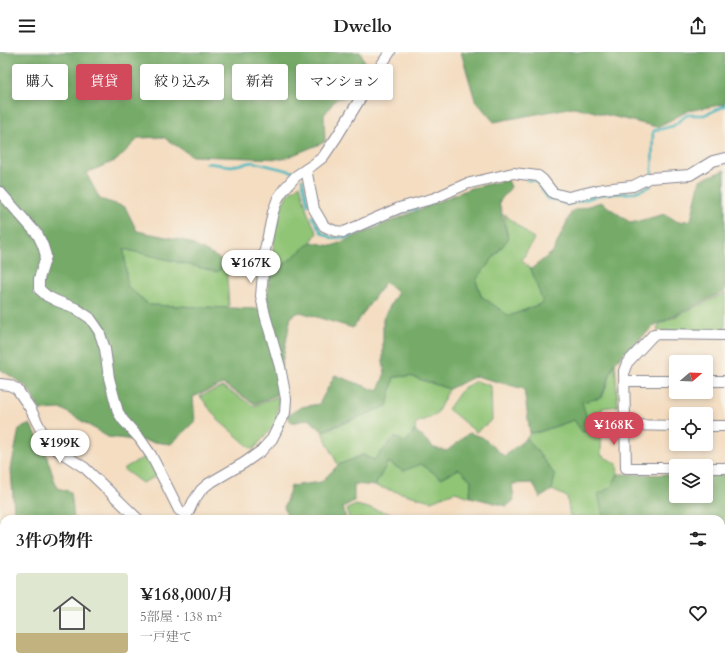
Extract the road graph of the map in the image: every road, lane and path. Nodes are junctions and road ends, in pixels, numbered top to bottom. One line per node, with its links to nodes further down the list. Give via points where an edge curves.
1 (390, 52): 3 (street, via 336,138 323,156)
2 (725, 158): 3 (street, via 713,161 690,175 649,178 633,186 603,188 568,197 553,193 538,176 512,173 466,184 435,198 399,208 344,232 324,226 314,209)
3 (306, 169): 20 (street, via 285,188 273,212 265,250 261,296 280,367 286,399 285,412 272,439 261,451 201,490)
4 (0, 192): 19 (street, via 38,235 43,246 46,256 39,290 76,308 90,318 99,331 118,412 140,439 179,510)
5 (725, 335): 6 (street, via 654,334 627,363 624,371)
6 (625, 381): 7 (street); 11 (street)
7 (669, 381)
8 (713, 381): 9 (street)
9 (725, 381)
10 (0, 384): 18 (street, via 9,384 17,389 51,446 85,468)
11 (625, 425): 12 (street); 15 (street, via 626,468)
12 (669, 426)
13 (713, 426): 14 (street)
14 (725, 426)
15 (669, 468)
16 (713, 468): 17 (street)
17 (725, 468)
18 (134, 515)
19 (185, 515)
20 (188, 515)

